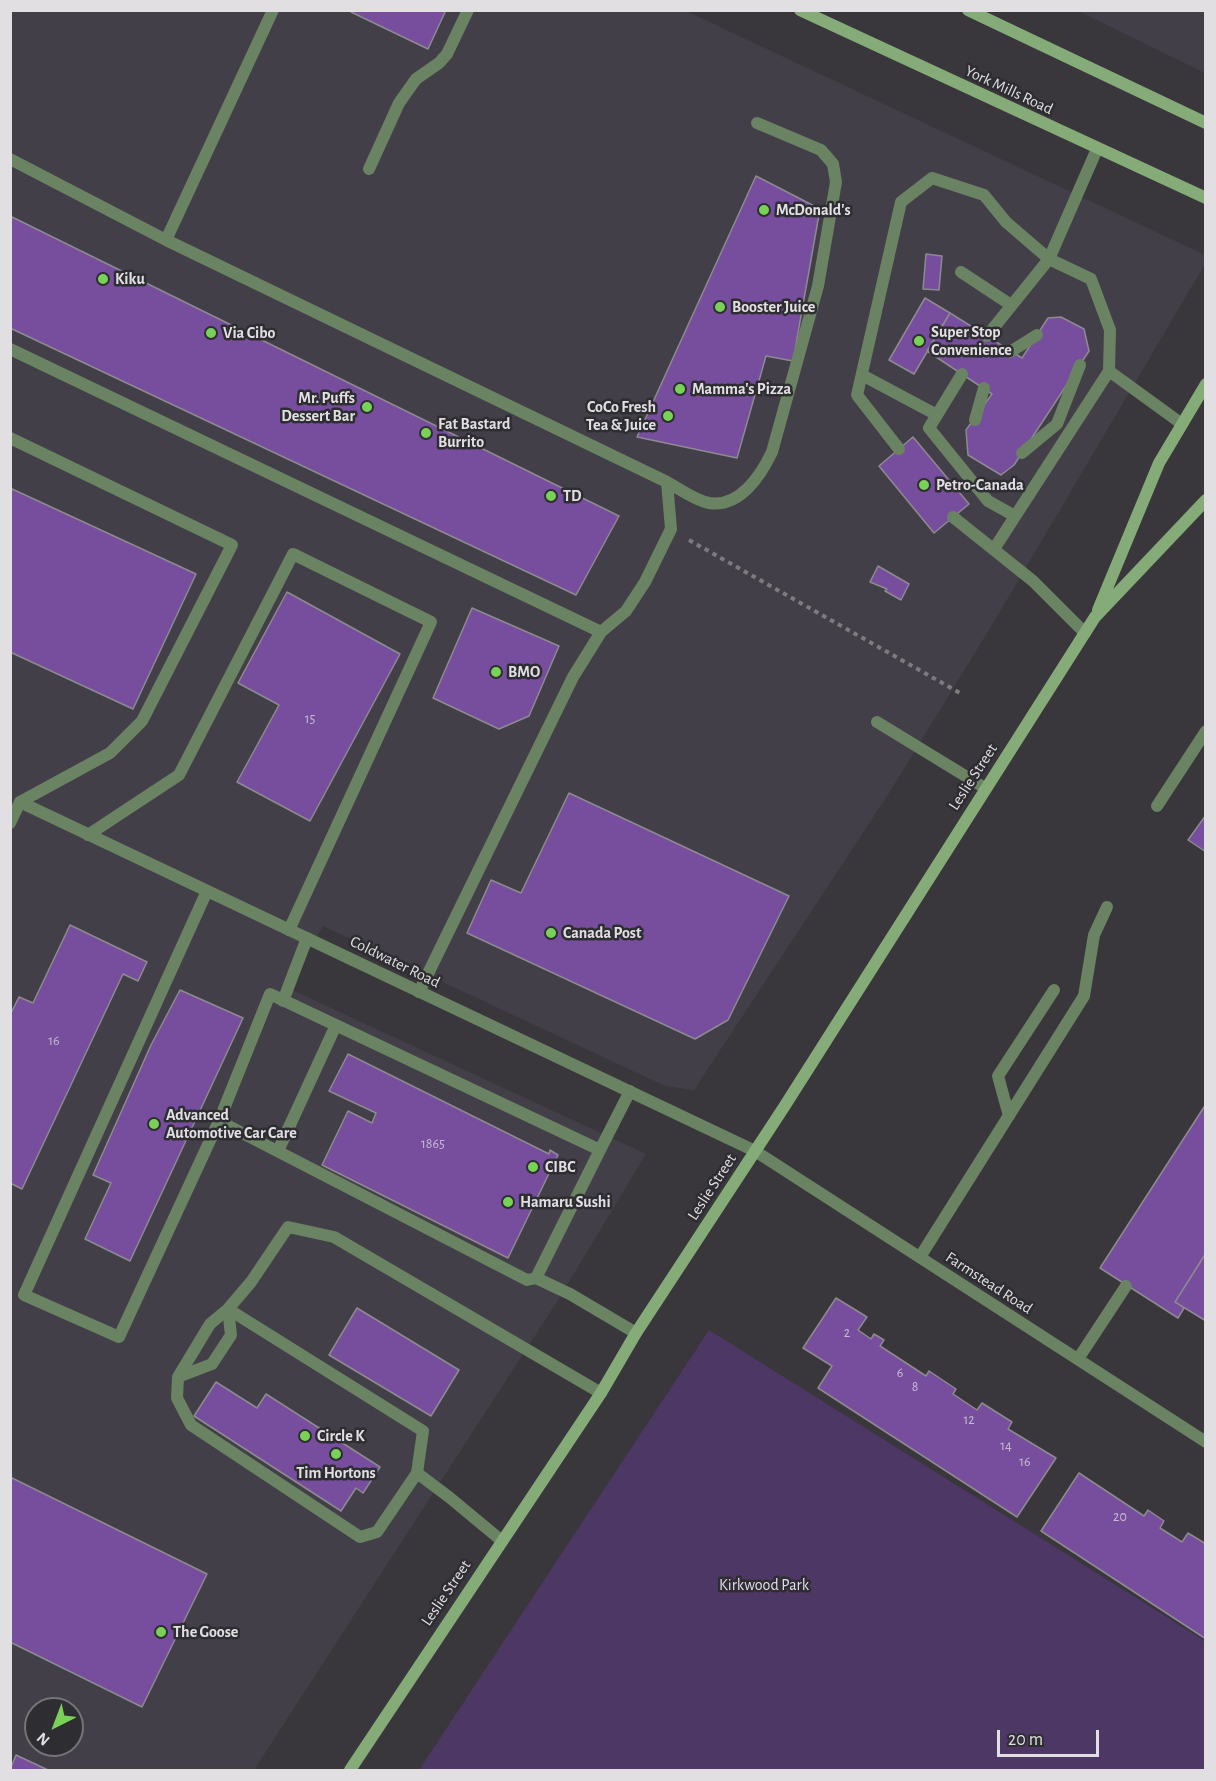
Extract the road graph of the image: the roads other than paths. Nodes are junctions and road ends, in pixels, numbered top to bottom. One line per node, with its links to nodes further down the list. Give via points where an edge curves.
1 (273, 10): 11 (street)
2 (468, 10): 9 (street, via 447,54 416,79 399,104)
3 (800, 10): 7 (main road, York Mills Road)
4 (968, 10): 6 (main road)
5 (757, 123): 35 (street, via 821,150 833,164 836,182 818,286 772,452 762,473 730,500 712,503)
6 (1206, 123)
7 (1097, 149): 10 (main road, York Mills Road); 12 (street)
8 (10, 159): 11 (street)
9 (369, 169)
10 (1206, 198)
11 (166, 240): 35 (street)
12 (1049, 259): 14 (street); 20 (street, via 1091,279 1110,330); 22 (street, via 1006,222 984,195 932,178 901,202)
13 (961, 272): 14 (street)
14 (1011, 305): 16 (street)
15 (1037, 335): 18 (street)
16 (987, 336)
17 (10, 349): 41 (street)
18 (1010, 352)
19 (1080, 365): 29 (street)
20 (1108, 371): 30 (street); 31 (street)
21 (962, 374): 26 (street)
22 (862, 375): 26 (street); 33 (street, via 858,395)
23 (1206, 384): 30 (main road, Leslie Street)
24 (984, 388): 27 (street)
25 (1063, 392): 29 (street)
26 (937, 416): 37 (street, via 929,428 988,501)
27 (975, 420)
28 (1042, 423): 29 (street)
29 (1057, 424): 31 (street); 34 (street)
30 (1182, 424): 40 (main road, Leslie Street, via 1159,463)
31 (1068, 433): 37 (street)
32 (10, 438): 46 (street, via 232,545 142,721 110,753)
33 (899, 449)
34 (1022, 453)
35 (667, 482): 41 (street, via 671,529 626,611)
36 (1206, 500): 40 (main road, Leslie Street)
37 (1015, 516): 39 (street)
38 (954, 517): 39 (street)
39 (994, 549): 42 (street)
40 (1095, 617): 42 (main road, Leslie Street)
41 (601, 632): 55 (street, via 555,711)
42 (1085, 633): 45 (main road, Leslie Street)
43 (877, 722): 45 (street)
44 (1206, 731): 47 (street)
45 (985, 788): 63 (main road, Leslie Street)
46 (15, 799): 48 (street); 49 (street, Coldwater Road)
47 (1157, 806)
48 (10, 823)
49 (88, 835): 50 (street, Coldwater Road); 52 (street, via 179,776 293,554 431,622)
50 (207, 891): 52 (street, Coldwater Road); 60 (street, via 24,1295 119,1337)
51 (1107, 907): 59 (street, via 1094,935 1084,996)
52 (289, 930): 53 (street, Coldwater Road)
53 (307, 938): 55 (street, Coldwater Road); 56 (street)
54 (1054, 990): 59 (street, via 998,1076)
55 (419, 992): 58 (street, Coldwater Road)
56 (284, 1001): 57 (street); 60 (street, via 270,994)
57 (336, 1025): 61 (street); 62 (street)
58 (630, 1091): 61 (street); 63 (street, Coldwater Road)
59 (1008, 1116): 64 (street)
60 (219, 1121): 62 (street)
61 (600, 1150): 65 (street)
62 (278, 1151): 65 (street, via 527,1280)
63 (755, 1151): 64 (street, Farmstead Road); 68 (main road, Leslie Street)
64 (920, 1257): 69 (street, Farmstead Road)
65 (536, 1278): 68 (street, via 570,1293)
66 (1126, 1286): 69 (street)
67 (228, 1309): 70 (street, via 210,1324); 70 (street, via 231,1335 212,1364); 71 (street, via 288,1227 334,1238); 73 (street, via 423,1431)
68 (636, 1333): 71 (main road, Leslie Street)
69 (1078, 1359): 72 (street, Farmstead Road)
70 (178, 1377): 73 (street, via 177,1398 191,1425 360,1537 377,1532)
71 (601, 1393): 74 (main road, Leslie Street)
72 (1206, 1442)
73 (417, 1473): 74 (street)
74 (502, 1541): 75 (main road, Leslie Street)
75 (350, 1770)

